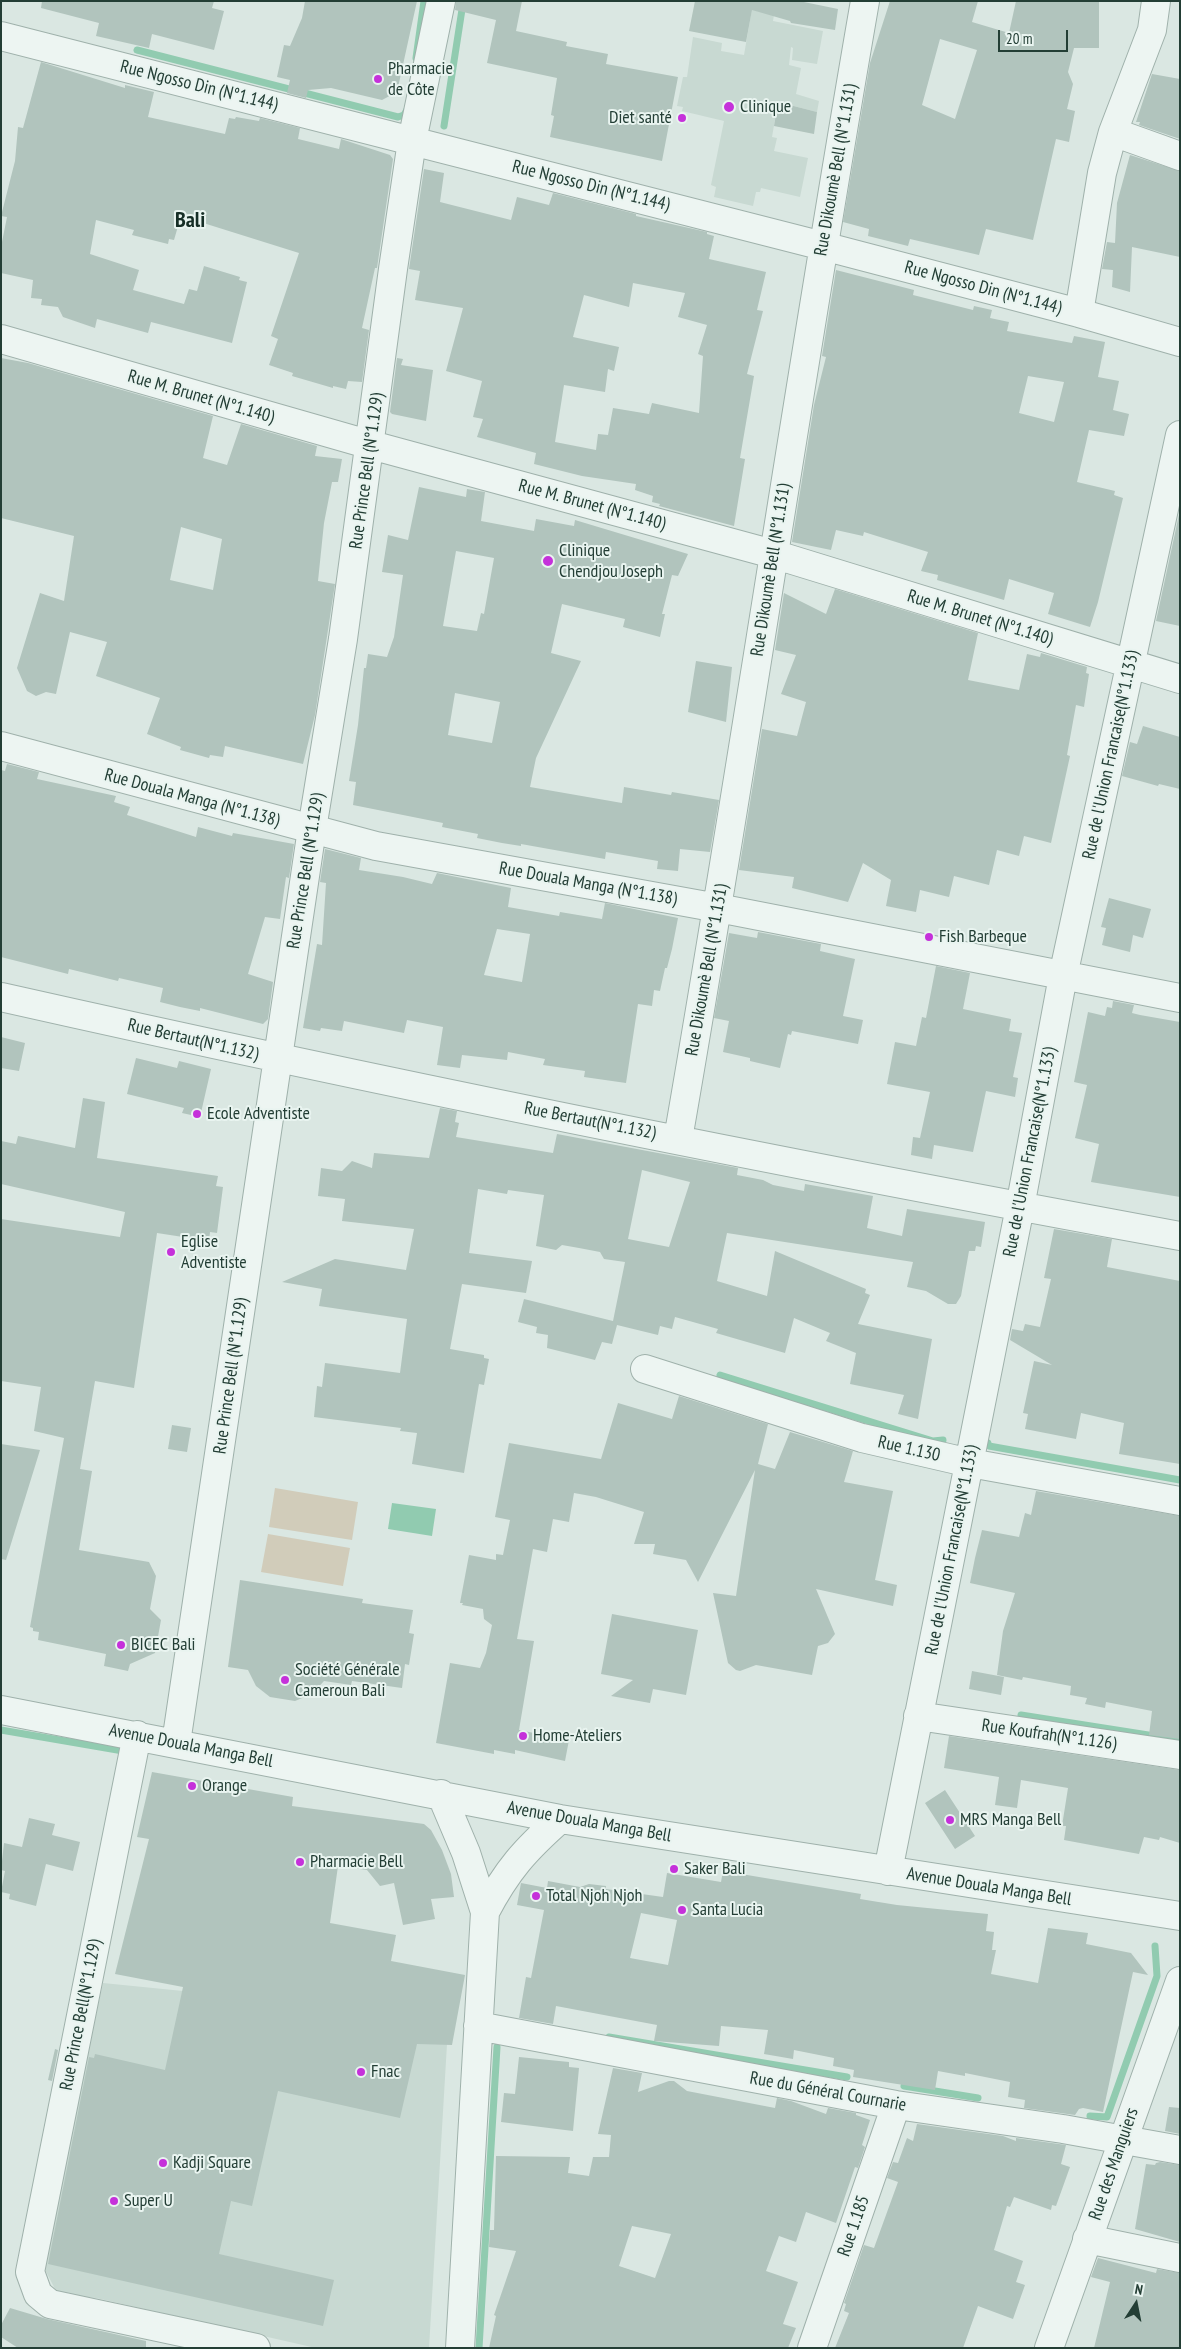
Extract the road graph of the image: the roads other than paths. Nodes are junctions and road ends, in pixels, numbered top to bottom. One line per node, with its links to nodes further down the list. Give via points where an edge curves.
1 (441, 1): 6 (street, Rue Prince Bell (N°1.129))
2 (865, 1): 8 (street, Rue Dikoumè Bell (N°1.131))
3 (1156, 1): 5 (street, via 1152,30)
4 (1, 36): 6 (street, Rue Ngosso Din (N°1.144))
5 (1113, 132): 7 (street); 9 (street, via 1102,173)
6 (412, 141): 8 (street, Rue Ngosso Din (N°1.144)); 13 (street, Rue Prince Bell (N°1.129))
7 (1180, 156)
8 (823, 246): 9 (street, Rue Ngosso Din (N°1.144)); 14 (street, Rue Dikoumè Bell (N°1.131))
9 (1079, 313): 11 (street, Rue Ngosso Din (N°1.144))
10 (1, 339): 13 (street, Rue M. Brunet (N°1.140))
11 (1180, 342)
12 (1180, 435): 15 (street, Rue de l'Union Francaise(N°1.133))
13 (371, 445): 14 (street, Rue M. Brunet (N°1.140)); 18 (street, Rue Prince Bell (N°1.129))
14 (773, 554): 15 (street, Rue M. Brunet (N°1.140)); 19 (street, Rue Dikoumè Bell (N°1.131))
15 (1131, 665): 16 (street, Rue M. Brunet (N°1.140)); 20 (street, Rue de l'Union Francaise(N°1.133))
16 (1180, 679)
17 (1, 746): 18 (street, Rue Douala Manga (N°1.138))
18 (312, 830): 19 (street, Rue Douala Manga (N°1.138), via 376,846); 23 (street, Rue Prince Bell (N°1.129))
19 (718, 908): 20 (street, Rue Douala Manga (N°1.138)); 24 (street, Rue Dikoumè Bell (N°1.131))
20 (1063, 976): 22 (street, Rue Douala Manga (N°1.138)); 25 (street, Rue de l'Union Francaise(N°1.133))
21 (1, 997): 23 (street, Rue Bertaut(N°1.132))
22 (1180, 998)
23 (278, 1059): 24 (street, Rue Bertaut(N°1.132)); 33 (street, Rue Prince Bell (N°1.129))
24 (678, 1139): 25 (street, Rue Bertaut(N°1.132))
25 (1020, 1207): 26 (street, Rue Bertaut(N°1.132)); 28 (street, Rue de l'Union Francaise(N°1.133))
26 (1180, 1236)
27 (645, 1369): 28 (street, Rue 1.130, via 862,1438)
28 (970, 1463): 29 (street, Rue 1.130); 31 (street, Rue de l'Union Francaise(N°1.133))
29 (1180, 1501)
30 (1, 1710): 32 (street, Avenue Douala Manga Bell)
31 (918, 1716): 34 (street, Rue Koufrah(N°1.126)); 37 (street, Rue de l'Union Francaise(N°1.133))
32 (137, 1735): 33 (street, Avenue Douala Manga Bell); 47 (street, Rue Prince Bell(N°1.129), via 30,2272 38,2294 50,2304)
33 (176, 1743): 35 (street, Avenue Douala Manga Bell)
34 (1180, 1755)
35 (441, 1794): 36 (street, Avenue Douala Manga Bell); 38 (street, via 466,1853)
36 (560, 1819): 37 (street, Avenue Douala Manga Bell); 38 (street, via 529,1846 503,1879)
37 (888, 1871): 39 (street, Avenue Douala Manga Bell)
38 (485, 1912): 41 (street)
39 (1180, 1916)
40 (1180, 1981): 43 (street, Rue des Manguiers)
41 (478, 2026): 42 (street, Rue du Général Cournarie); 48 (street)
42 (896, 2105): 43 (street, Rue du Général Cournarie); 49 (street, Rue 1.185)
43 (1122, 2140): 44 (street, Rue du Général Cournarie); 45 (street, Rue des Manguiers)
44 (1180, 2150)
45 (1087, 2238): 46 (street); 50 (street, Rue des Manguiers)
46 (1180, 2258)
47 (256, 2348)
48 (460, 2348)
49 (812, 2348)
50 (1049, 2348)

